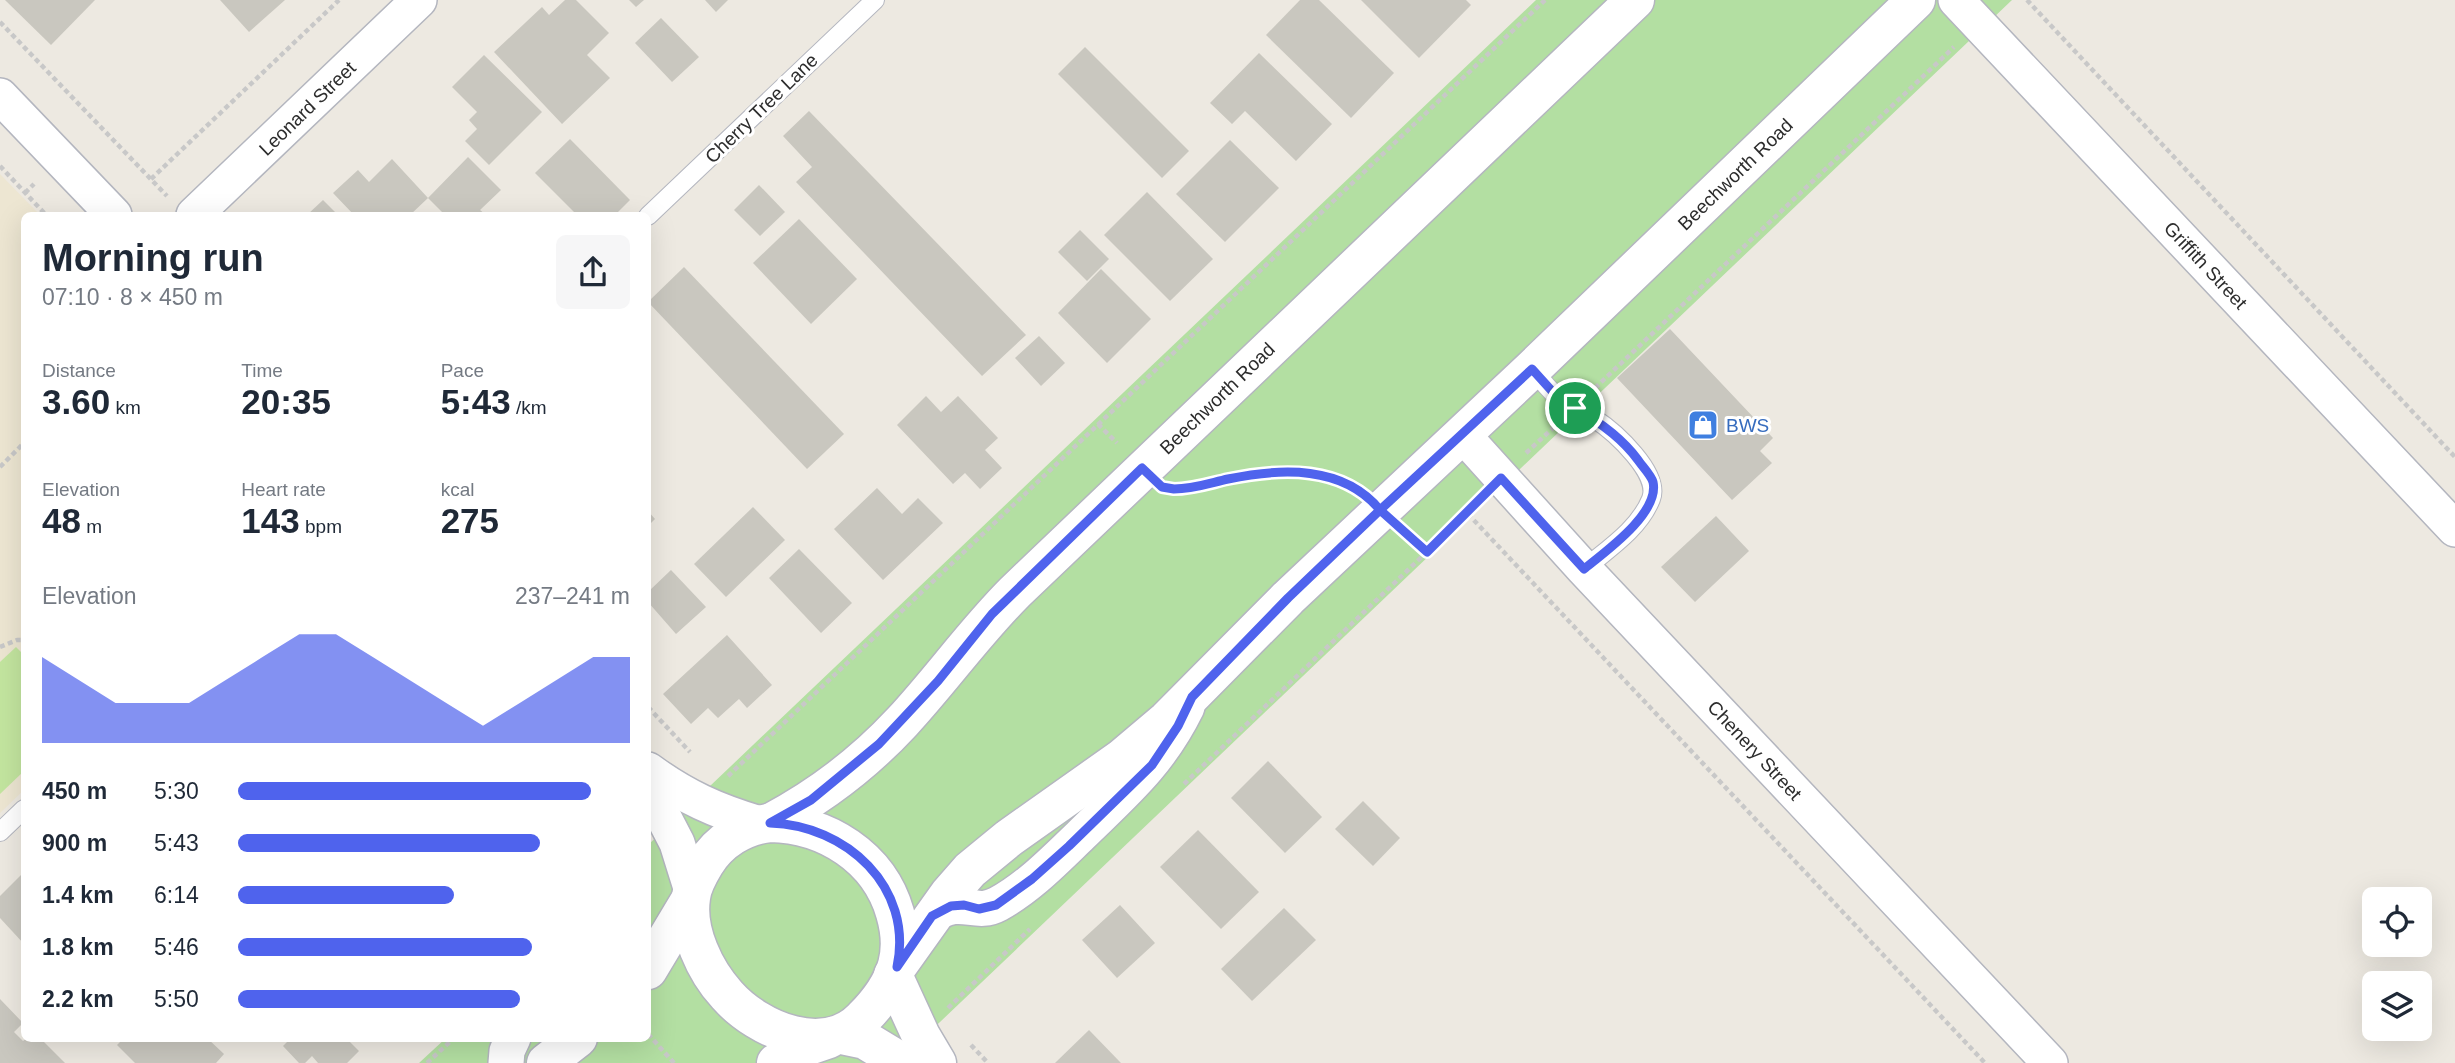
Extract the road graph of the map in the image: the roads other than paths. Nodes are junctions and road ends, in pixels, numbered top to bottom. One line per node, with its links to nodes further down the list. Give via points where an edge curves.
1 (419, 0): 7 (street, Leonard Street)
2 (875, 0): 9 (lane, Cherry Tree Lane)
3 (1635, 0): 17 (main road, Beechworth Road, via 992,614 929,692 879,744 811,800)
4 (1916, 0): 10 (main road, Beechworth Road)
5 (1967, 12): 12 (street, Griffith Street)
6 (0, 96): 8 (street)
7 (181, 206)
8 (111, 212)
9 (651, 213)
10 (1532, 369): 11 (main road, Beechworth Road); 13 (lane, via 1560,400 1596,419 1632,452 1653,481 1644,513)
11 (1462, 434): 13 (street, Chenery Street); 21 (main road, Beechworth Road, via 1288,598 1192,697 1122,758 989,853 957,883)
12 (2455, 529)
13 (1584, 569): 29 (street, Chenery Street)
14 (651, 772): 17 (street, via 701,804)
15 (651, 793): 19 (street, via 677,843)
16 (21, 812): 18 (lane)
17 (765, 823): 19 (main road, via 718,848); 21 (main road, via 792,824 822,833 868,864 897,919 900,939)
18 (0, 832)
19 (691, 895): 20 (main road); 22 (main road, via 699,951 727,996 760,1021 784,1032 812,1038)
20 (651, 960)
21 (895, 971): 22 (main road, via 872,1009); 25 (main road)
22 (837, 1036): 25 (main road); 28 (main road)
23 (511, 1042): 26 (street)
24 (573, 1042): 27 (main road)
25 (920, 1054)
26 (506, 1063)
27 (545, 1063)
28 (776, 1063)
29 (2050, 1063)

